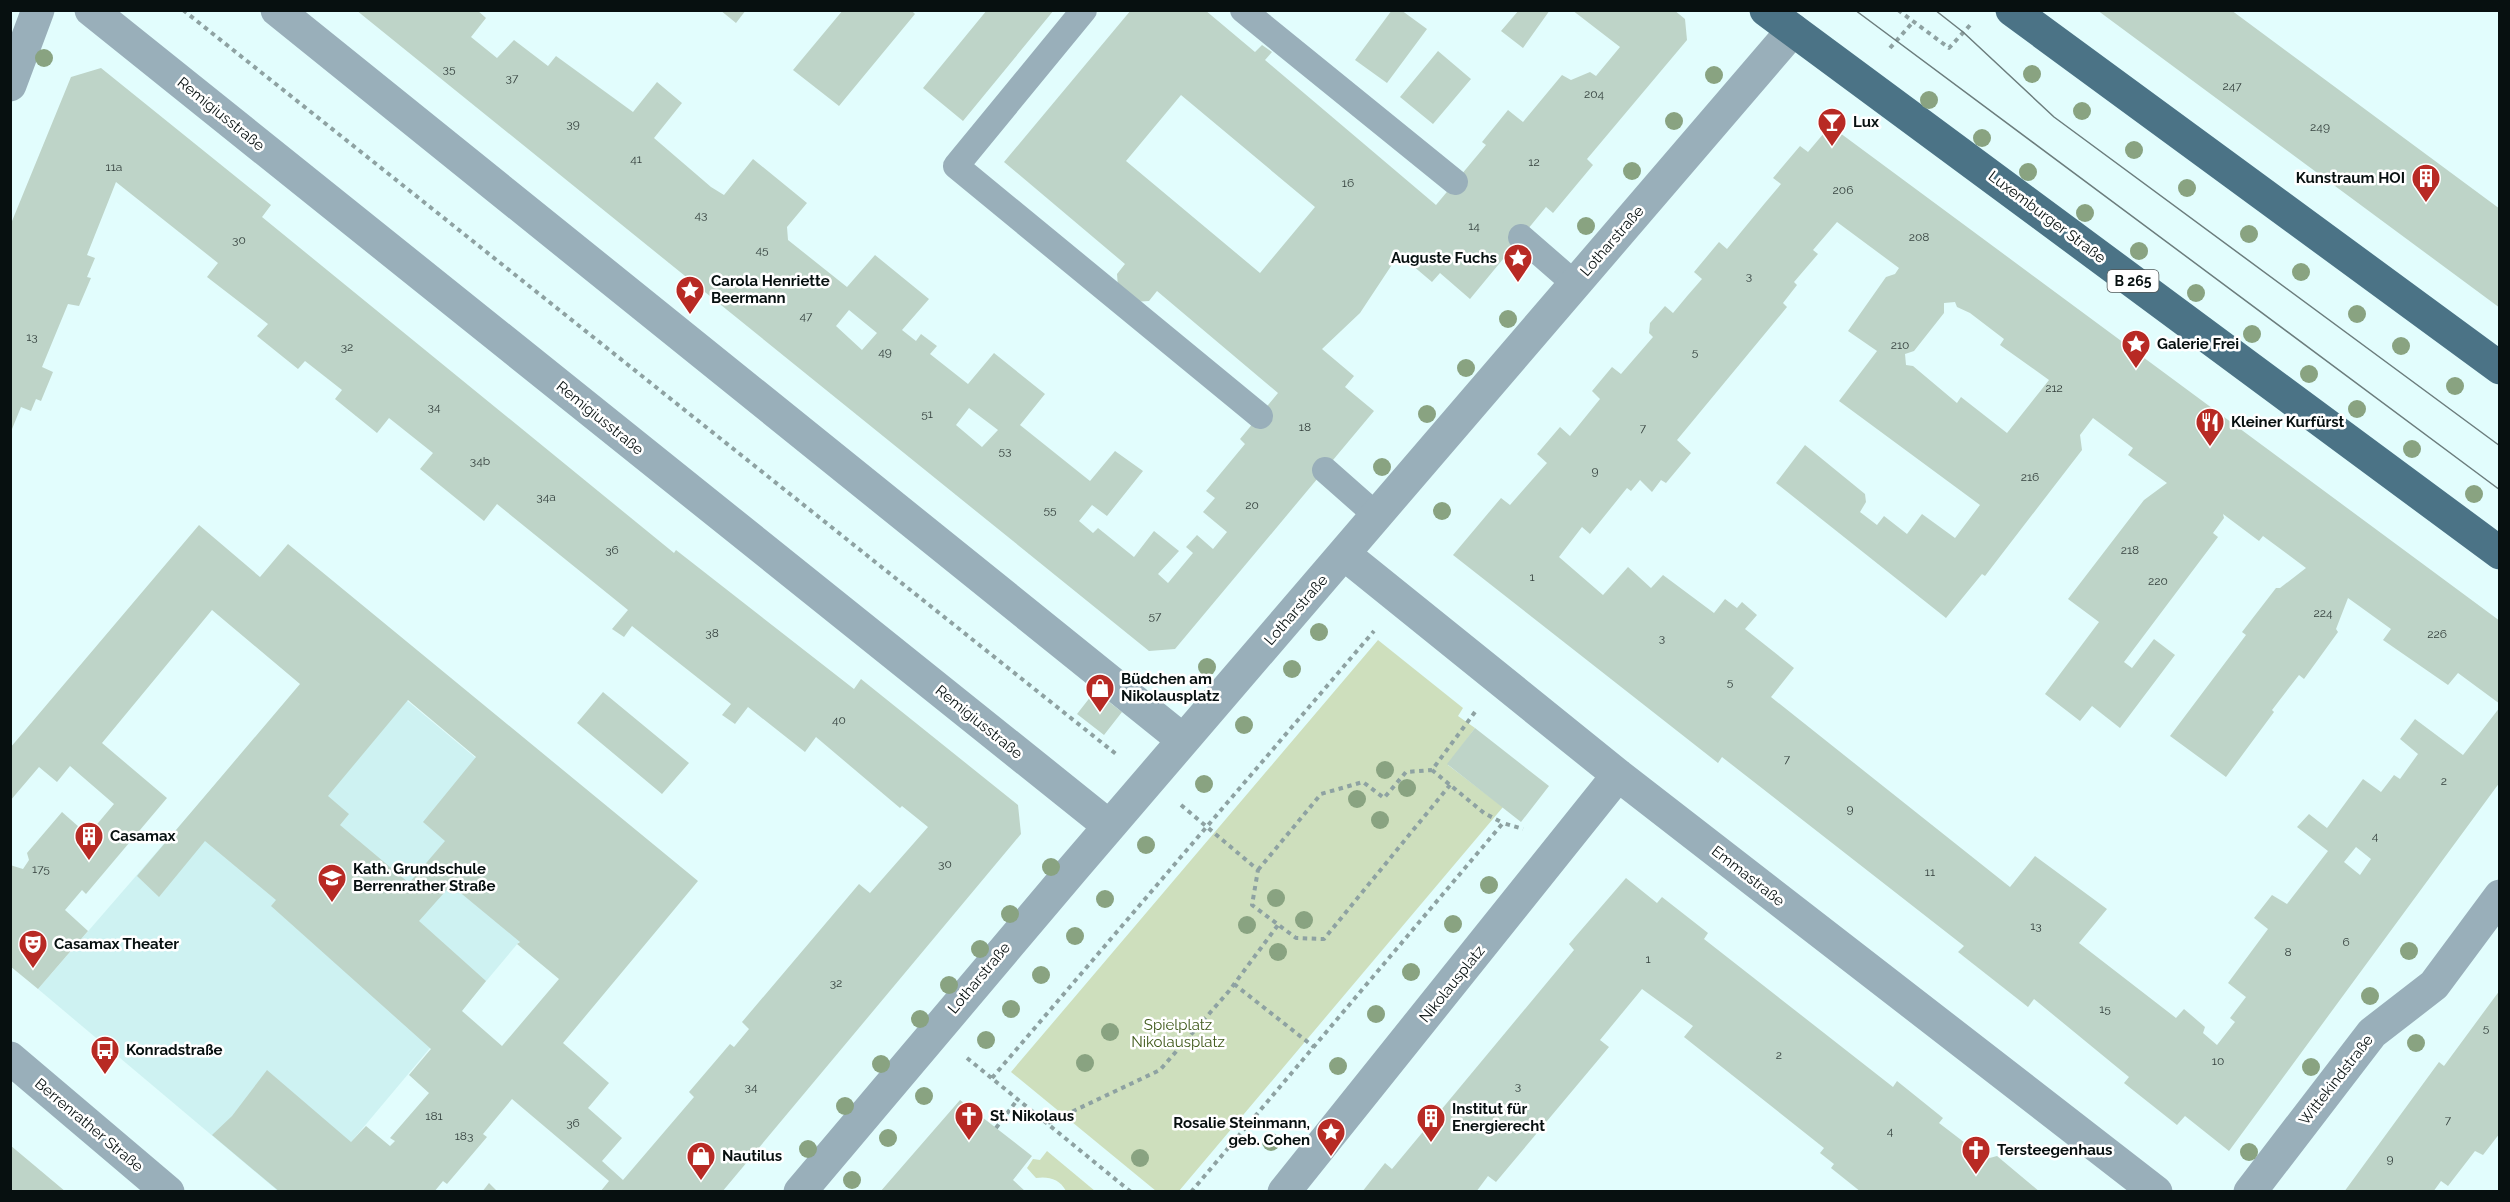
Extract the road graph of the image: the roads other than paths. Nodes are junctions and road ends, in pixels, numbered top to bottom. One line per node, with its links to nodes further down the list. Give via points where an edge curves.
1 (38, 10): 9 (street)
2 (91, 10): 21 (street, Remigiusstraße)
3 (277, 10): 19 (street)
4 (1084, 10): 14 (lane, via 956,166)
5 (1243, 10): 10 (lane)
6 (1766, 10): 8 (main road, Luxemburger Straße / B 265)
7 (2012, 10): 13 (main road)
8 (1793, 30): 12 (street, Lotharstraße); 17 (main road, Luxemburger Straße / B 265)
9 (10, 86)
10 (1455, 182)
11 (1521, 237): 12 (lane)
12 (1575, 284): 16 (street, Lotharstraße)
13 (2499, 368)
14 (1260, 416)
15 (1325, 470): 16 (lane)
16 (1376, 515): 18 (street, Lotharstraße)
17 (2499, 553)
18 (1344, 554): 19 (street, Lotharstraße); 20 (street, Emmastraße)
19 (1184, 740): 21 (street, Lotharstraße)
20 (1618, 776): 26 (street, Nikolausplatz); 27 (street, Emmastraße)
21 (1109, 826): 25 (street, Lotharstraße)
22 (2499, 896): 28 (street, Wittekindstraße, via 2434,985 2372,1033)
23 (10, 1058): 24 (street, Berrenrather Straße)
24 (168, 1191)
25 (800, 1191)
26 (1284, 1191)
27 (2156, 1191)
28 (2250, 1191)

